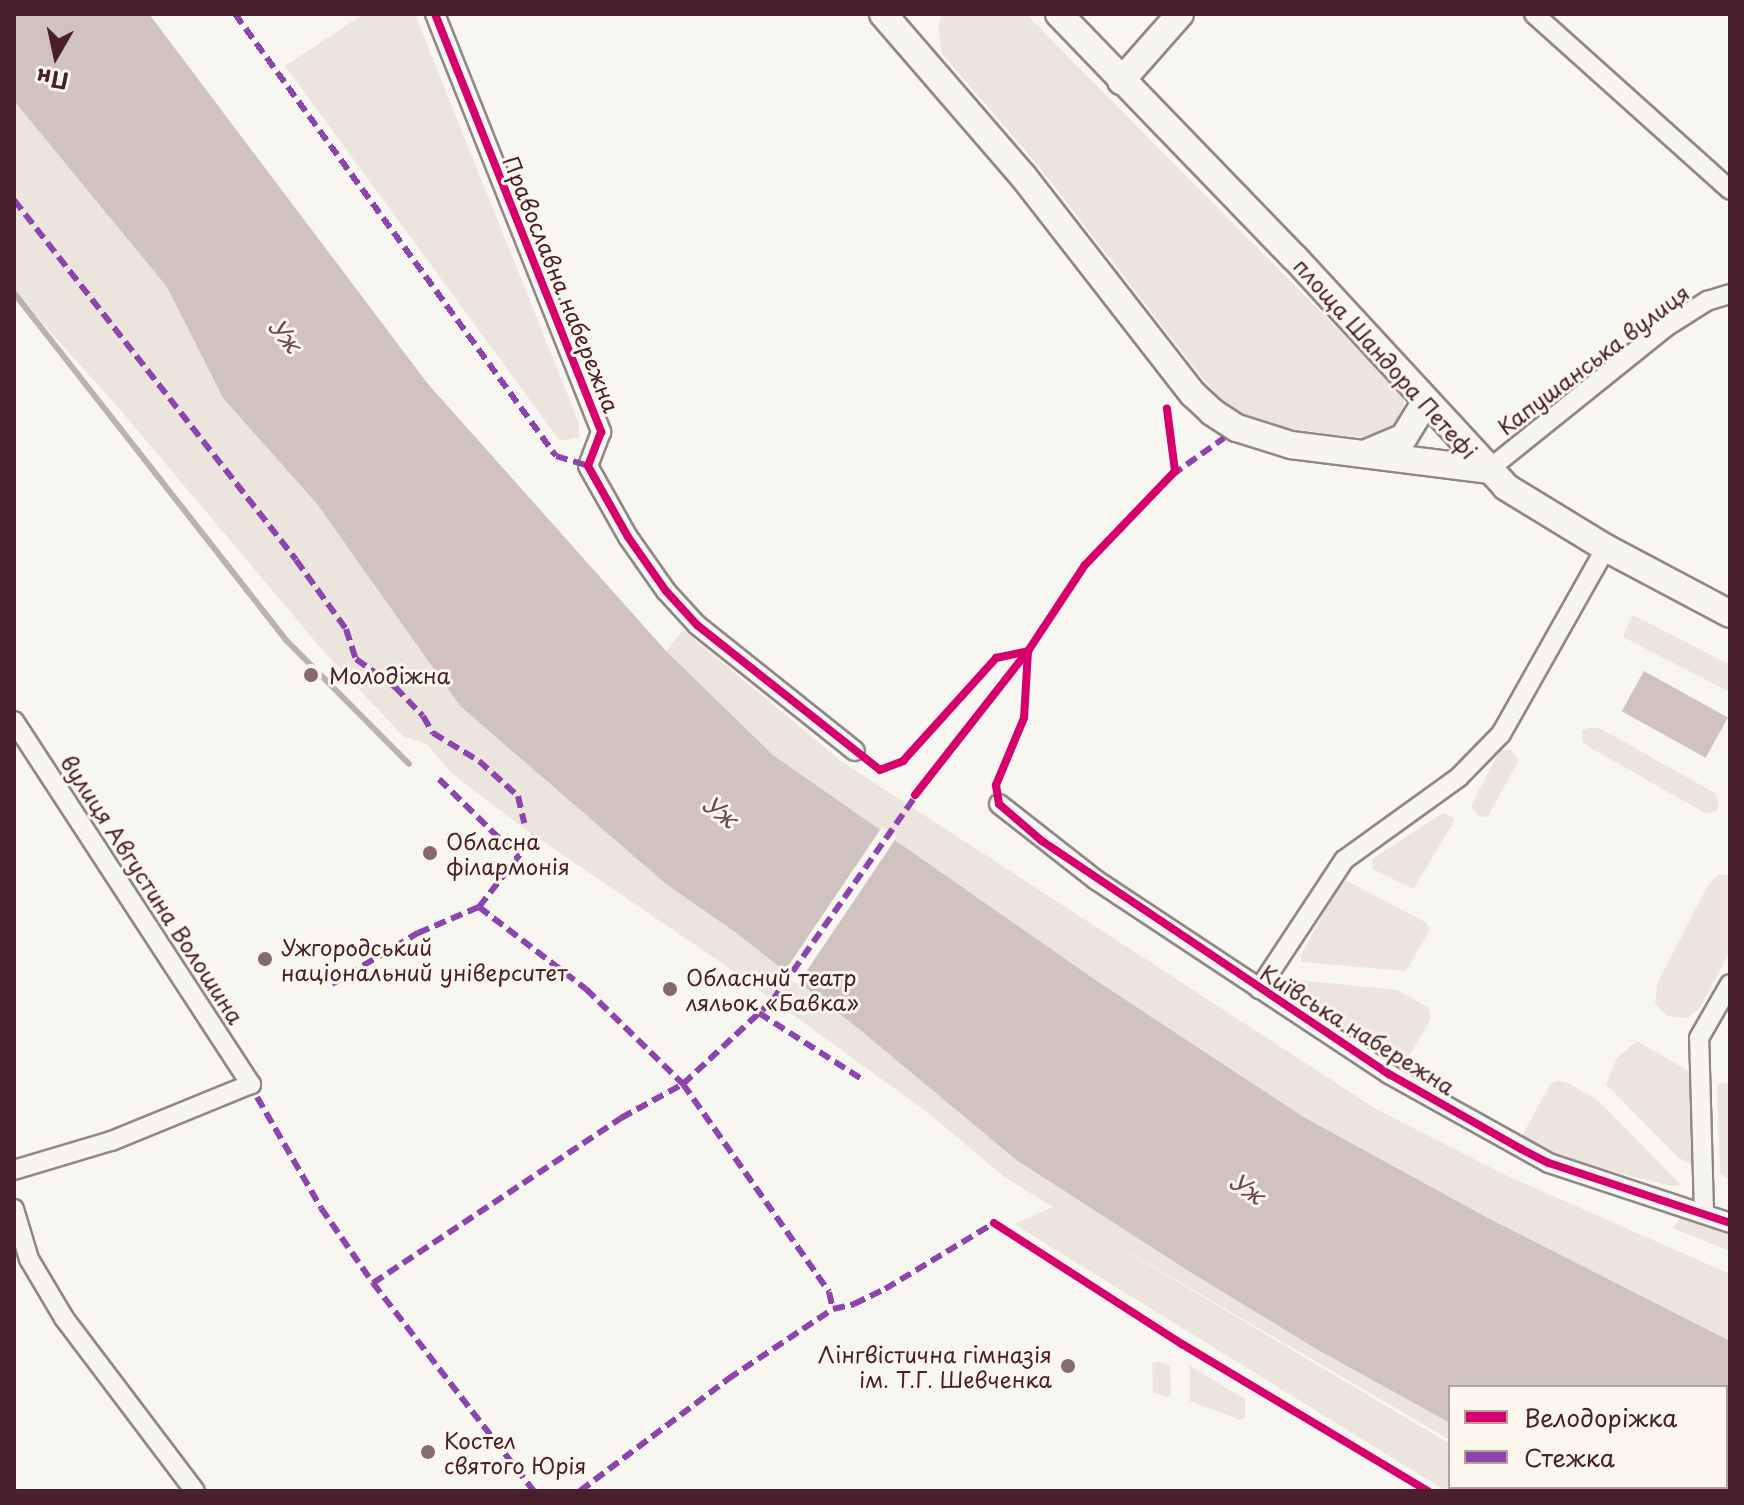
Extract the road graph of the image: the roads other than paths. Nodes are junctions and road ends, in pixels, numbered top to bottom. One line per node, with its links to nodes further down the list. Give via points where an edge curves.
1 (435, 14): 16 (street, Православна набережна, via 601,432 588,466 628,537 697,625)
2 (883, 14): 6 (main road, площа Шандора Петефі)
3 (1059, 14): 7 (main road, площа Шандора Петефі)
4 (1180, 14): 7 (main road)
5 (1534, 14): 8 (street)
6 (909, 24): 11 (main road, площа Шандора Петефі, via 1212,412 1237,428 1291,445)
7 (1121, 81): 10 (main road, площа Шандора Петефі)
8 (1730, 190)
9 (1730, 294): 12 (street, Капушанська вулиця, via 1707,301 1666,327)
10 (1426, 401): 11 (main road, via 1404,437); 12 (main road, площа Шандора Петефі)
11 (1368, 453): 12 (main road, площа Шандора Петефі)
12 (1488, 470): 13 (main road, via 1525,501)
13 (1606, 548): 14 (main road); 19 (street, via 1501,734 1459,777 1344,860)
14 (1730, 614)
15 (14, 721): 20 (street, вулиця Августина Волошина, via 251,1084 111,1141)
16 (855, 751)
17 (999, 804): 19 (street, Київська набережна, via 1085,872)
18 (1730, 984): 22 (street, via 1699,1038)
19 (1259, 989): 22 (street, Київська набережна, via 1389,1074 1521,1149 1549,1163)
20 (14, 1170)
21 (14, 1209): 24 (street)
22 (1704, 1212): 23 (street, Київська набережна)
23 (1730, 1223)
24 (21, 1264): 25 (street)
25 (195, 1491)

